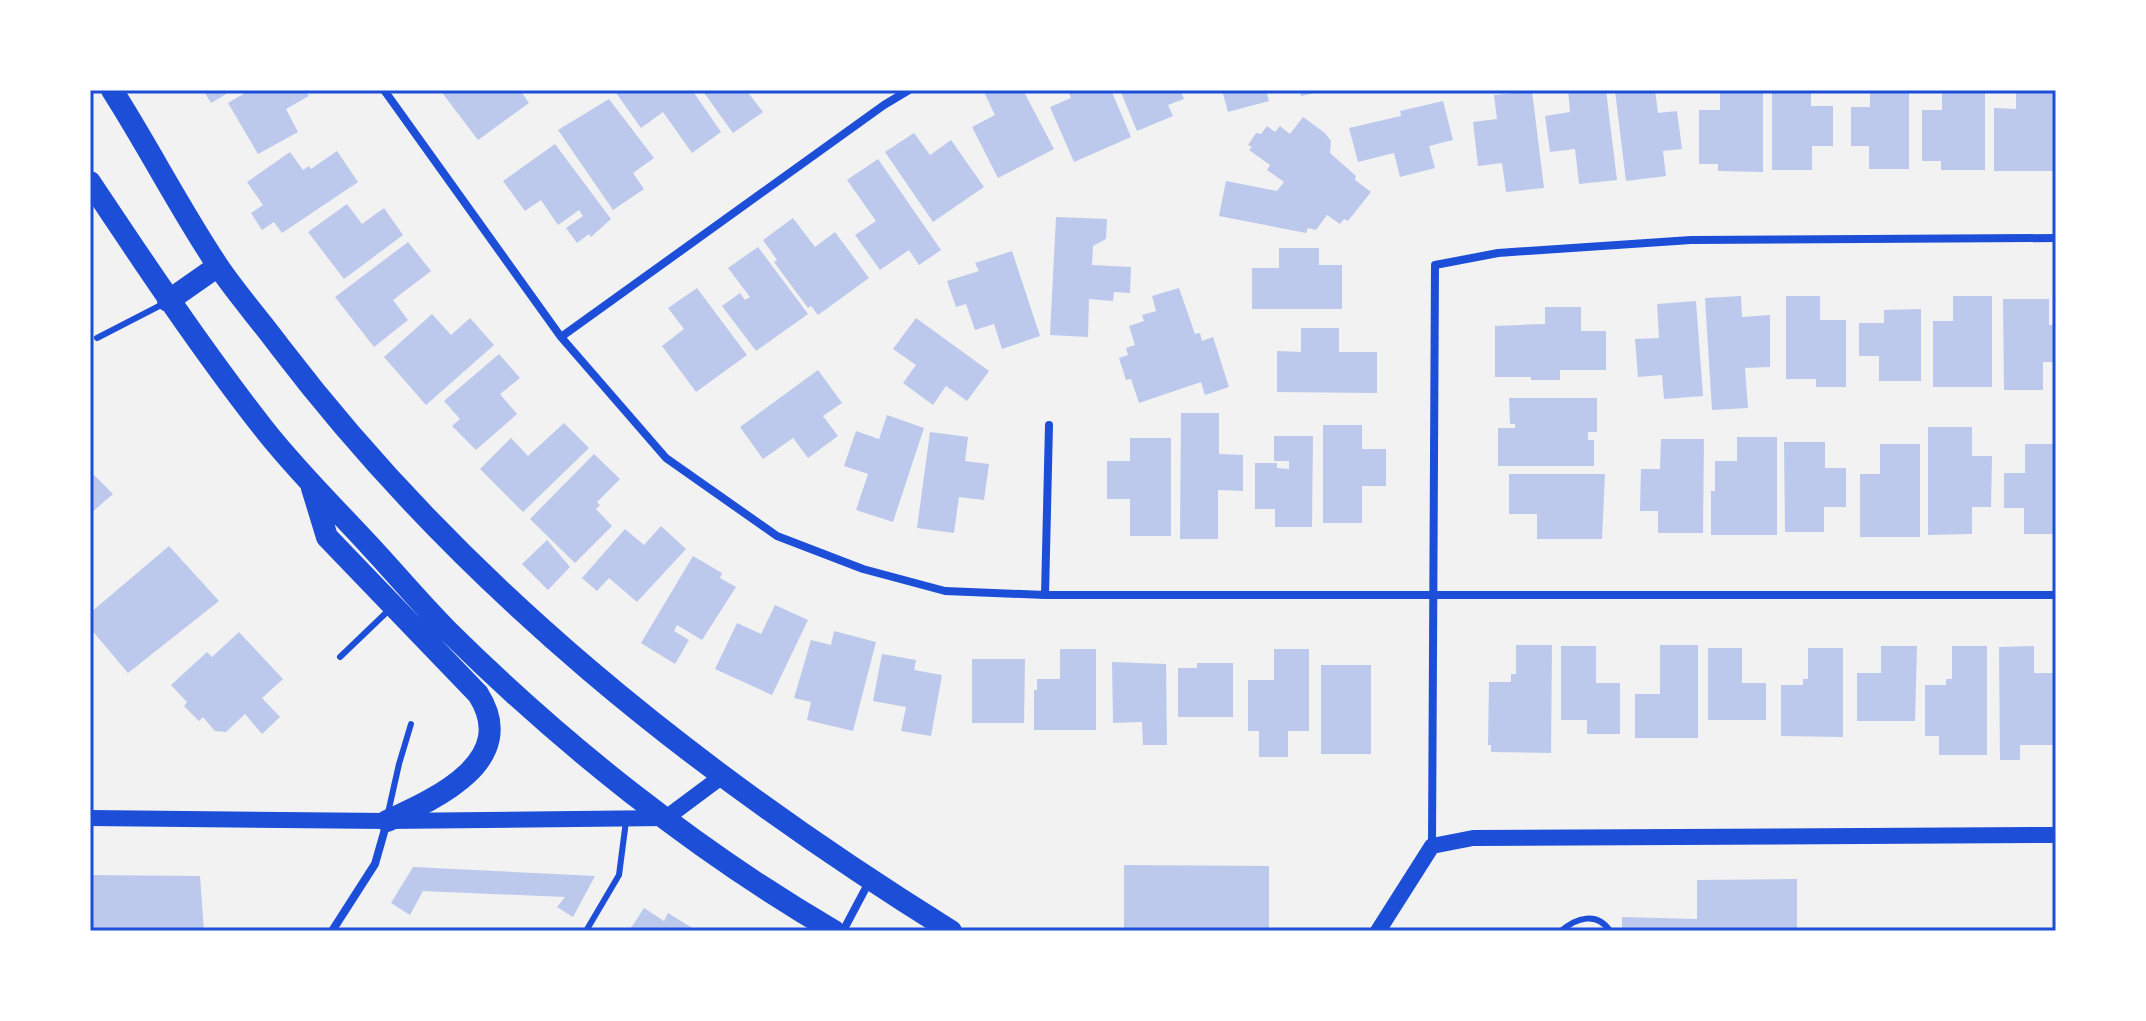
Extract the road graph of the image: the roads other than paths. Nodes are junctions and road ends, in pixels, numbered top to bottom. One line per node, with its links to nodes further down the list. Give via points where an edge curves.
1 (112, 90): 6 (highway)
2 (384, 90): 8 (street)
3 (909, 90): 8 (street)
4 (90, 182): 7 (highway)
5 (2056, 238): 14 (street, via 1691,240 1498,253 1435,265)
6 (218, 266): 7 (highway); 19 (highway, via 319,398 423,516 510,602)
7 (168, 301): 9 (lane); 11 (highway)
8 (561, 337): 13 (street, via 666,458 777,536 863,569 945,591)
9 (97, 338)
10 (1049, 425): 13 (street)
11 (312, 486): 12 (highway); 16 (highway, via 327,537)
12 (409, 589): 16 (lane); 21 (highway, via 544,719)
13 (1045, 595): 14 (street)
14 (1435, 595): 15 (street); 25 (street)
15 (2056, 595)
16 (393, 607): 17 (lane); 22 (highway, via 478,694 486,706 490,733 472,770 451,789)
17 (340, 657)
18 (411, 724): 22 (lane)
19 (721, 777): 21 (main road); 26 (highway)
20 (90, 818): 22 (main road)
21 (666, 818): 23 (main road); 29 (highway, via 782,901)
22 (387, 821): 23 (main road); 27 (street, via 375,864)
23 (626, 821): 28 (lane, via 619,875)
24 (2056, 835): 25 (main road, via 1491,837)
25 (1432, 846): 32 (main road)
26 (870, 880): 30 (street); 31 (highway)
27 (332, 931)
28 (586, 931)
29 (834, 931)
30 (843, 931)
31 (951, 931)
32 (1378, 931)
33 (1561, 931): 34 (lane, via 1581,918 1601,921)
34 (1610, 931)

